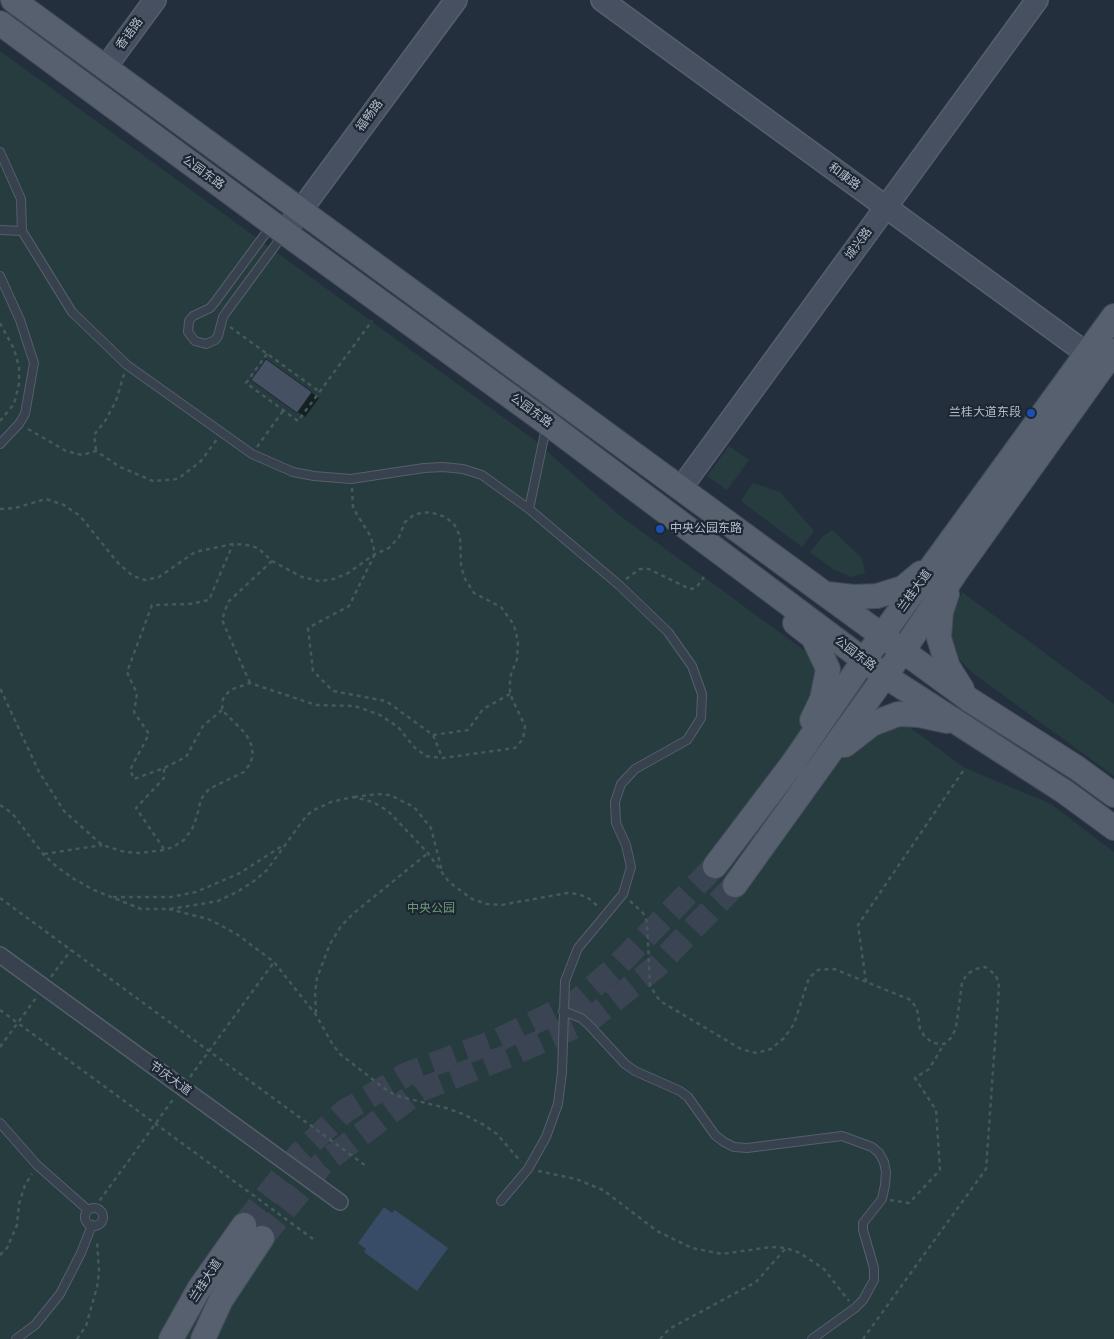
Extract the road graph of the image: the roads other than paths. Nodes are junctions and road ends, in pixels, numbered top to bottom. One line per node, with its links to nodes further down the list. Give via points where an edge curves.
1 (12, 0): 8 (main road, 公园东路)
2 (155, 0): 8 (street, 香语路)
3 (438, 0): 10 (street, 福畅路)
4 (456, 0): 10 (street, 福畅路)
5 (602, 0): 11 (street, 和康路)
6 (1037, 0): 11 (street, 城兴路)
7 (0, 23): 12 (main road, 公园东路)
8 (105, 68): 10 (main road, 公园东路)
9 (0, 152): 14 (lane, via 21,199)
10 (294, 207): 12 (street, 福畅路); 20 (main road, 公园东路)
11 (886, 207): 17 (street, 和康路); 20 (street, 城兴路)
12 (278, 228): 12 (lane, via 210,308 189,321 188,332 195,341 210,343 218,336 227,311); 18 (main road, 公园东路)
13 (0, 230): 14 (lane)
14 (22, 230): 21 (lane, via 72,312 127,365 252,454 293,472 351,479 424,468 463,469 482,475)
15 (0, 276): 19 (lane, via 34,362 25,414)
16 (1114, 316): 17 (main road, 兰桂大道)
17 (1105, 359): 23 (main road, 兰桂大道)
18 (547, 423): 21 (lane); 22 (main road, 公园东路)
19 (0, 444)
20 (681, 488): 24 (main road, 公园东路)
21 (529, 509): 38 (lane, via 620,585 668,632 692,666 702,694 701,718 687,740 635,769 621,784 615,802 616,823 631,867 624,894 578,948 565,981)
22 (726, 557): 27 (main road, 公园东路); 32 (main road, via 747,585 813,637 828,669 822,699)
23 (948, 565): 24 (main road, via 903,588 877,596); 25 (main road, 兰桂大道); 26 (main road, 兰桂大道); 29 (main road, via 939,638 948,667)
24 (826, 594): 25 (main road, 公园东路)
25 (883, 635): 26 (main road, 公园东路); 27 (main road, 兰桂大道)
26 (903, 651): 28 (main road, 兰桂大道); 29 (main road, 公园东路)
27 (864, 660): 28 (main road, 公园东路); 32 (main road, 兰桂大道)
28 (885, 676): 30 (main road, 公园东路); 31 (main road, 兰桂大道)
29 (970, 700): 33 (main road, 公园东路)
30 (969, 729): 31 (main road, via 939,719 898,714 872,724); 34 (main road, 公园东路, via 1066,792)
31 (826, 760): 36 (main road, 兰桂大道)
32 (793, 763): 35 (main road, 兰桂大道)
33 (1114, 795)
34 (1114, 828)
35 (715, 866)
36 (735, 885)
37 (0, 955): 41 (street, 节庆大道)
38 (563, 1011): 40 (lane, via 558,1104 546,1136 528,1169); 47 (lane, via 581,1018 635,1071 688,1097 715,1135 734,1147 842,1136 872,1146 886,1172 882,1199 864,1223 863,1230 874,1268 874,1280 855,1308)
39 (0, 1123): 42 (lane, via 37,1165)
40 (501, 1201)
41 (340, 1202)
42 (88, 1210): 43 (lane, via 86,1219 88,1224); 43 (lane, via 102,1211 103,1220)
43 (94, 1225): 44 (lane, via 60,1294 35,1325)
44 (16, 1339)
45 (171, 1339): 46 (main road, 兰桂大道, via 199,1289 253,1231)
46 (203, 1339)
47 (812, 1339)

